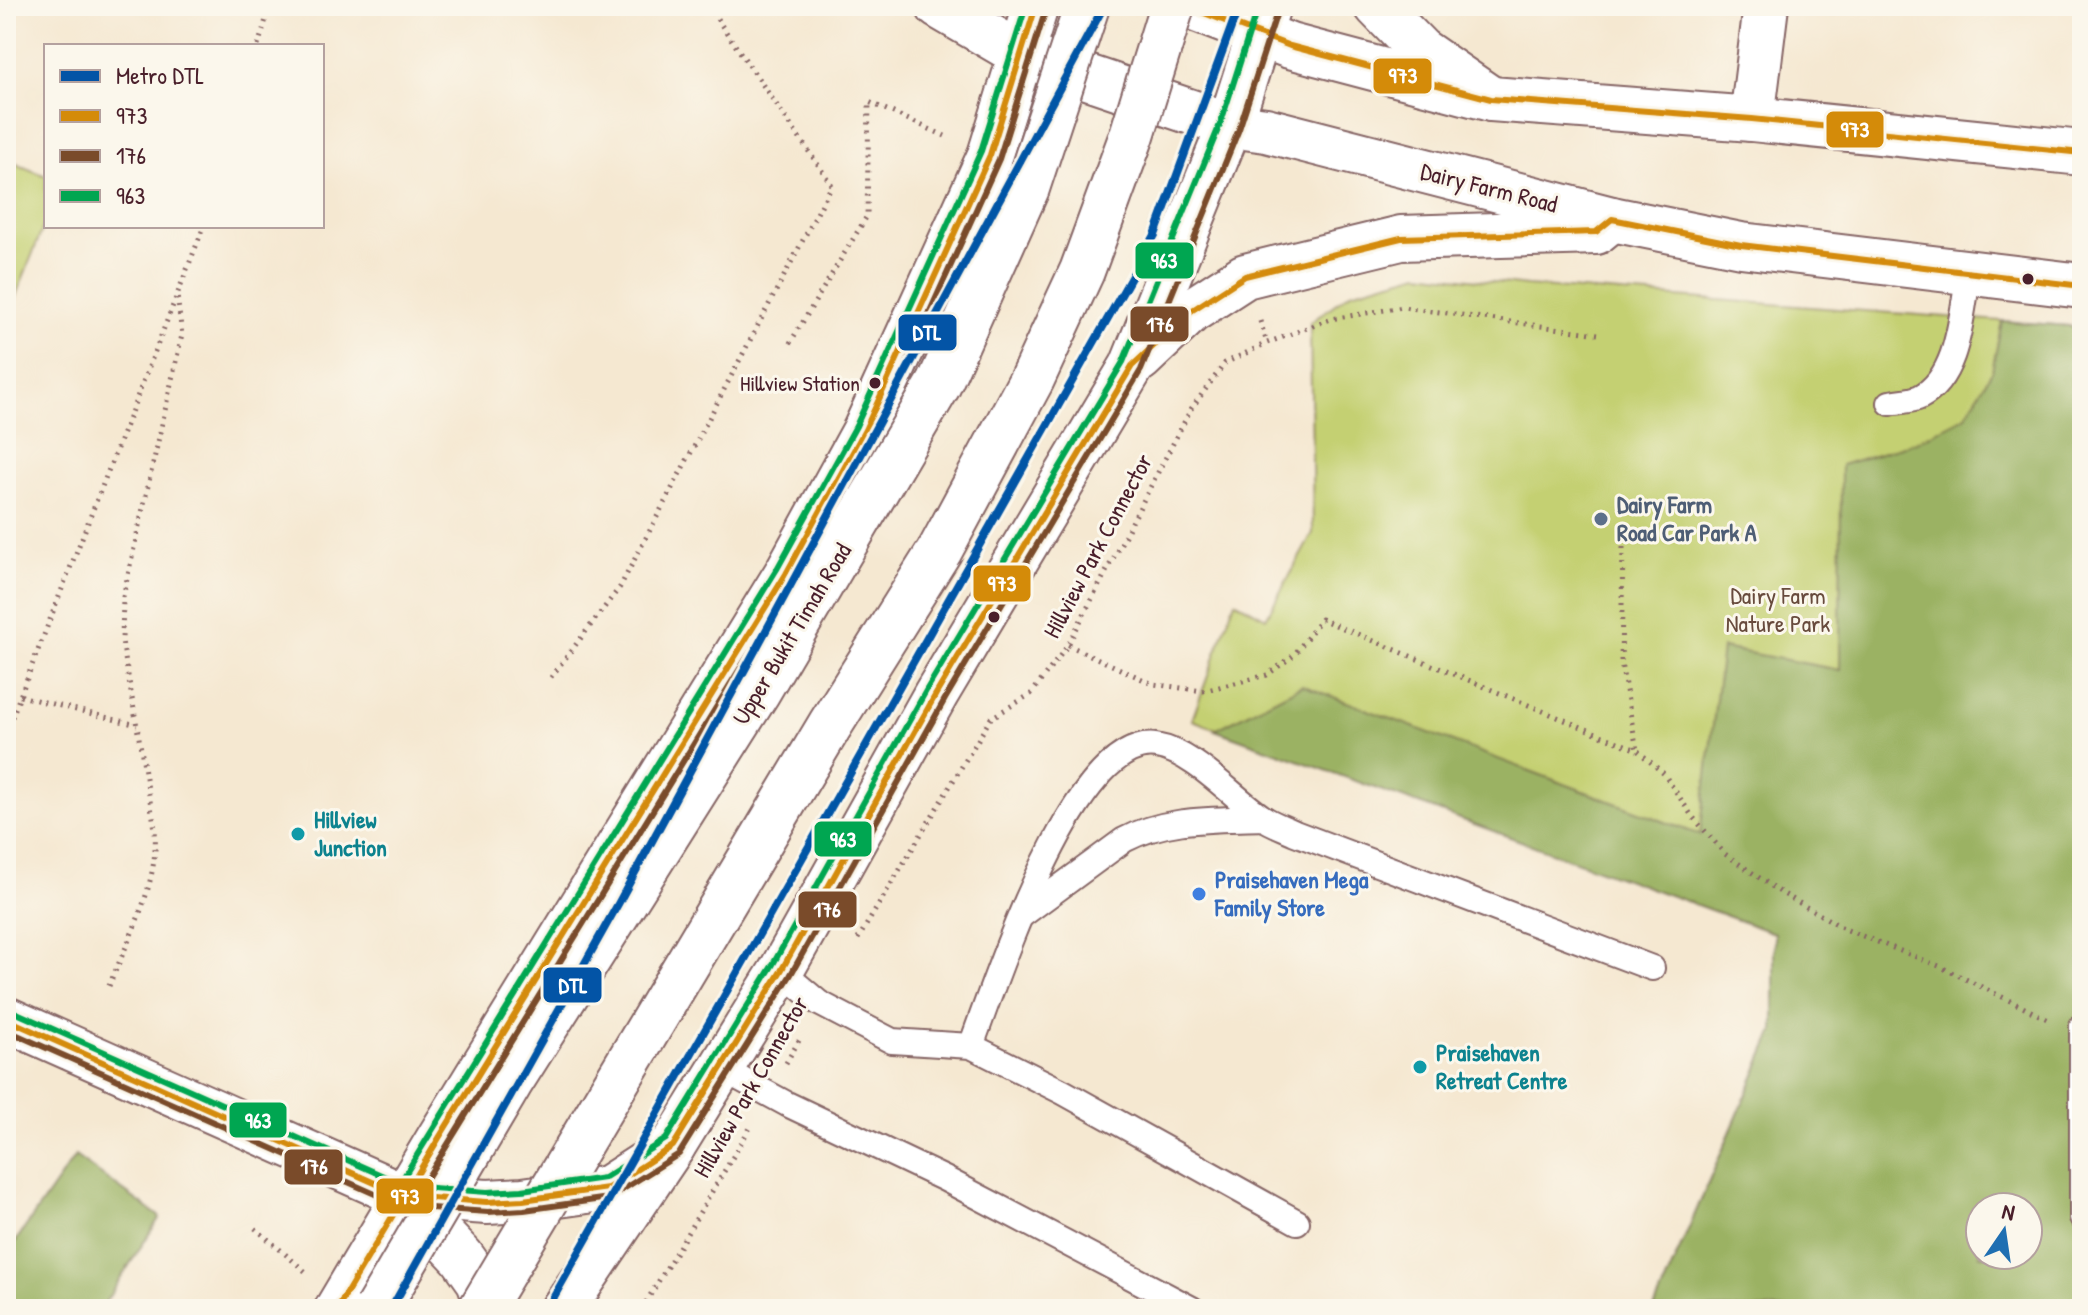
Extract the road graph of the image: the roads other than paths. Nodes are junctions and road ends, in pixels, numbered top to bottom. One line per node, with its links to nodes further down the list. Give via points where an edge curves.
1 (938, 6): 9 (main road, Dairy Farm Road)
2 (1036, 6): 9 (main road)
3 (1087, 6): 32 (main road, Upper Bukit Timah Road, bridge, via 1027,188 939,384 757,693 510,1083)
4 (1172, 6): 33 (main road, bridge, via 1082,271 1032,379 940,550)
5 (1186, 6): 8 (main road)
6 (1377, 6): 10 (main road, via 1420,50)
7 (1766, 6): 11 (main road)
8 (1264, 20): 10 (main road, via 1290,46); 12 (main road)
9 (1022, 55): 12 (main road, Dairy Farm Road); 28 (main road, via 990,155 865,430 786,574)
10 (1491, 99): 11 (main road)
11 (1752, 119): 13 (main road)
12 (1230, 125): 14 (main road, Dairy Farm Road); 17 (main road)
13 (2082, 153)
14 (1612, 219): 15 (main road, Dairy Farm Road, via 1741,245); 17 (main road, via 1596,232 1401,238 1245,276 1191,311)
15 (1969, 273): 16 (main road, Dairy Farm Road); 18 (lane, via 1947,369 1919,398)
16 (2082, 286)
17 (1132, 366): 22 (main road, via 936,694)
18 (1890, 403)
19 (1263, 818): 20 (lane, via 1188,821 1140,832); 20 (lane, via 1173,751 1143,746 1129,750 1107,767 1066,820); 21 (lane)
20 (1020, 916): 25 (lane)
21 (1652, 968)
22 (781, 971): 25 (lane, via 819,1003 892,1041); 26 (main road)
23 (6, 1019): 28 (main road)
24 (2082, 1029): 29 (lane)
25 (971, 1046): 30 (lane)
26 (720, 1068): 27 (main road); 36 (lane)
27 (673, 1146): 28 (main road, via 608,1188 487,1202); 35 (main road)
28 (404, 1196): 31 (main road); 34 (main road, via 462,1257 479,1281)
29 (2082, 1217)
30 (1297, 1222)
31 (337, 1309)
32 (377, 1309)
33 (481, 1309)
34 (489, 1309)
35 (563, 1309)
36 (1192, 1309)

